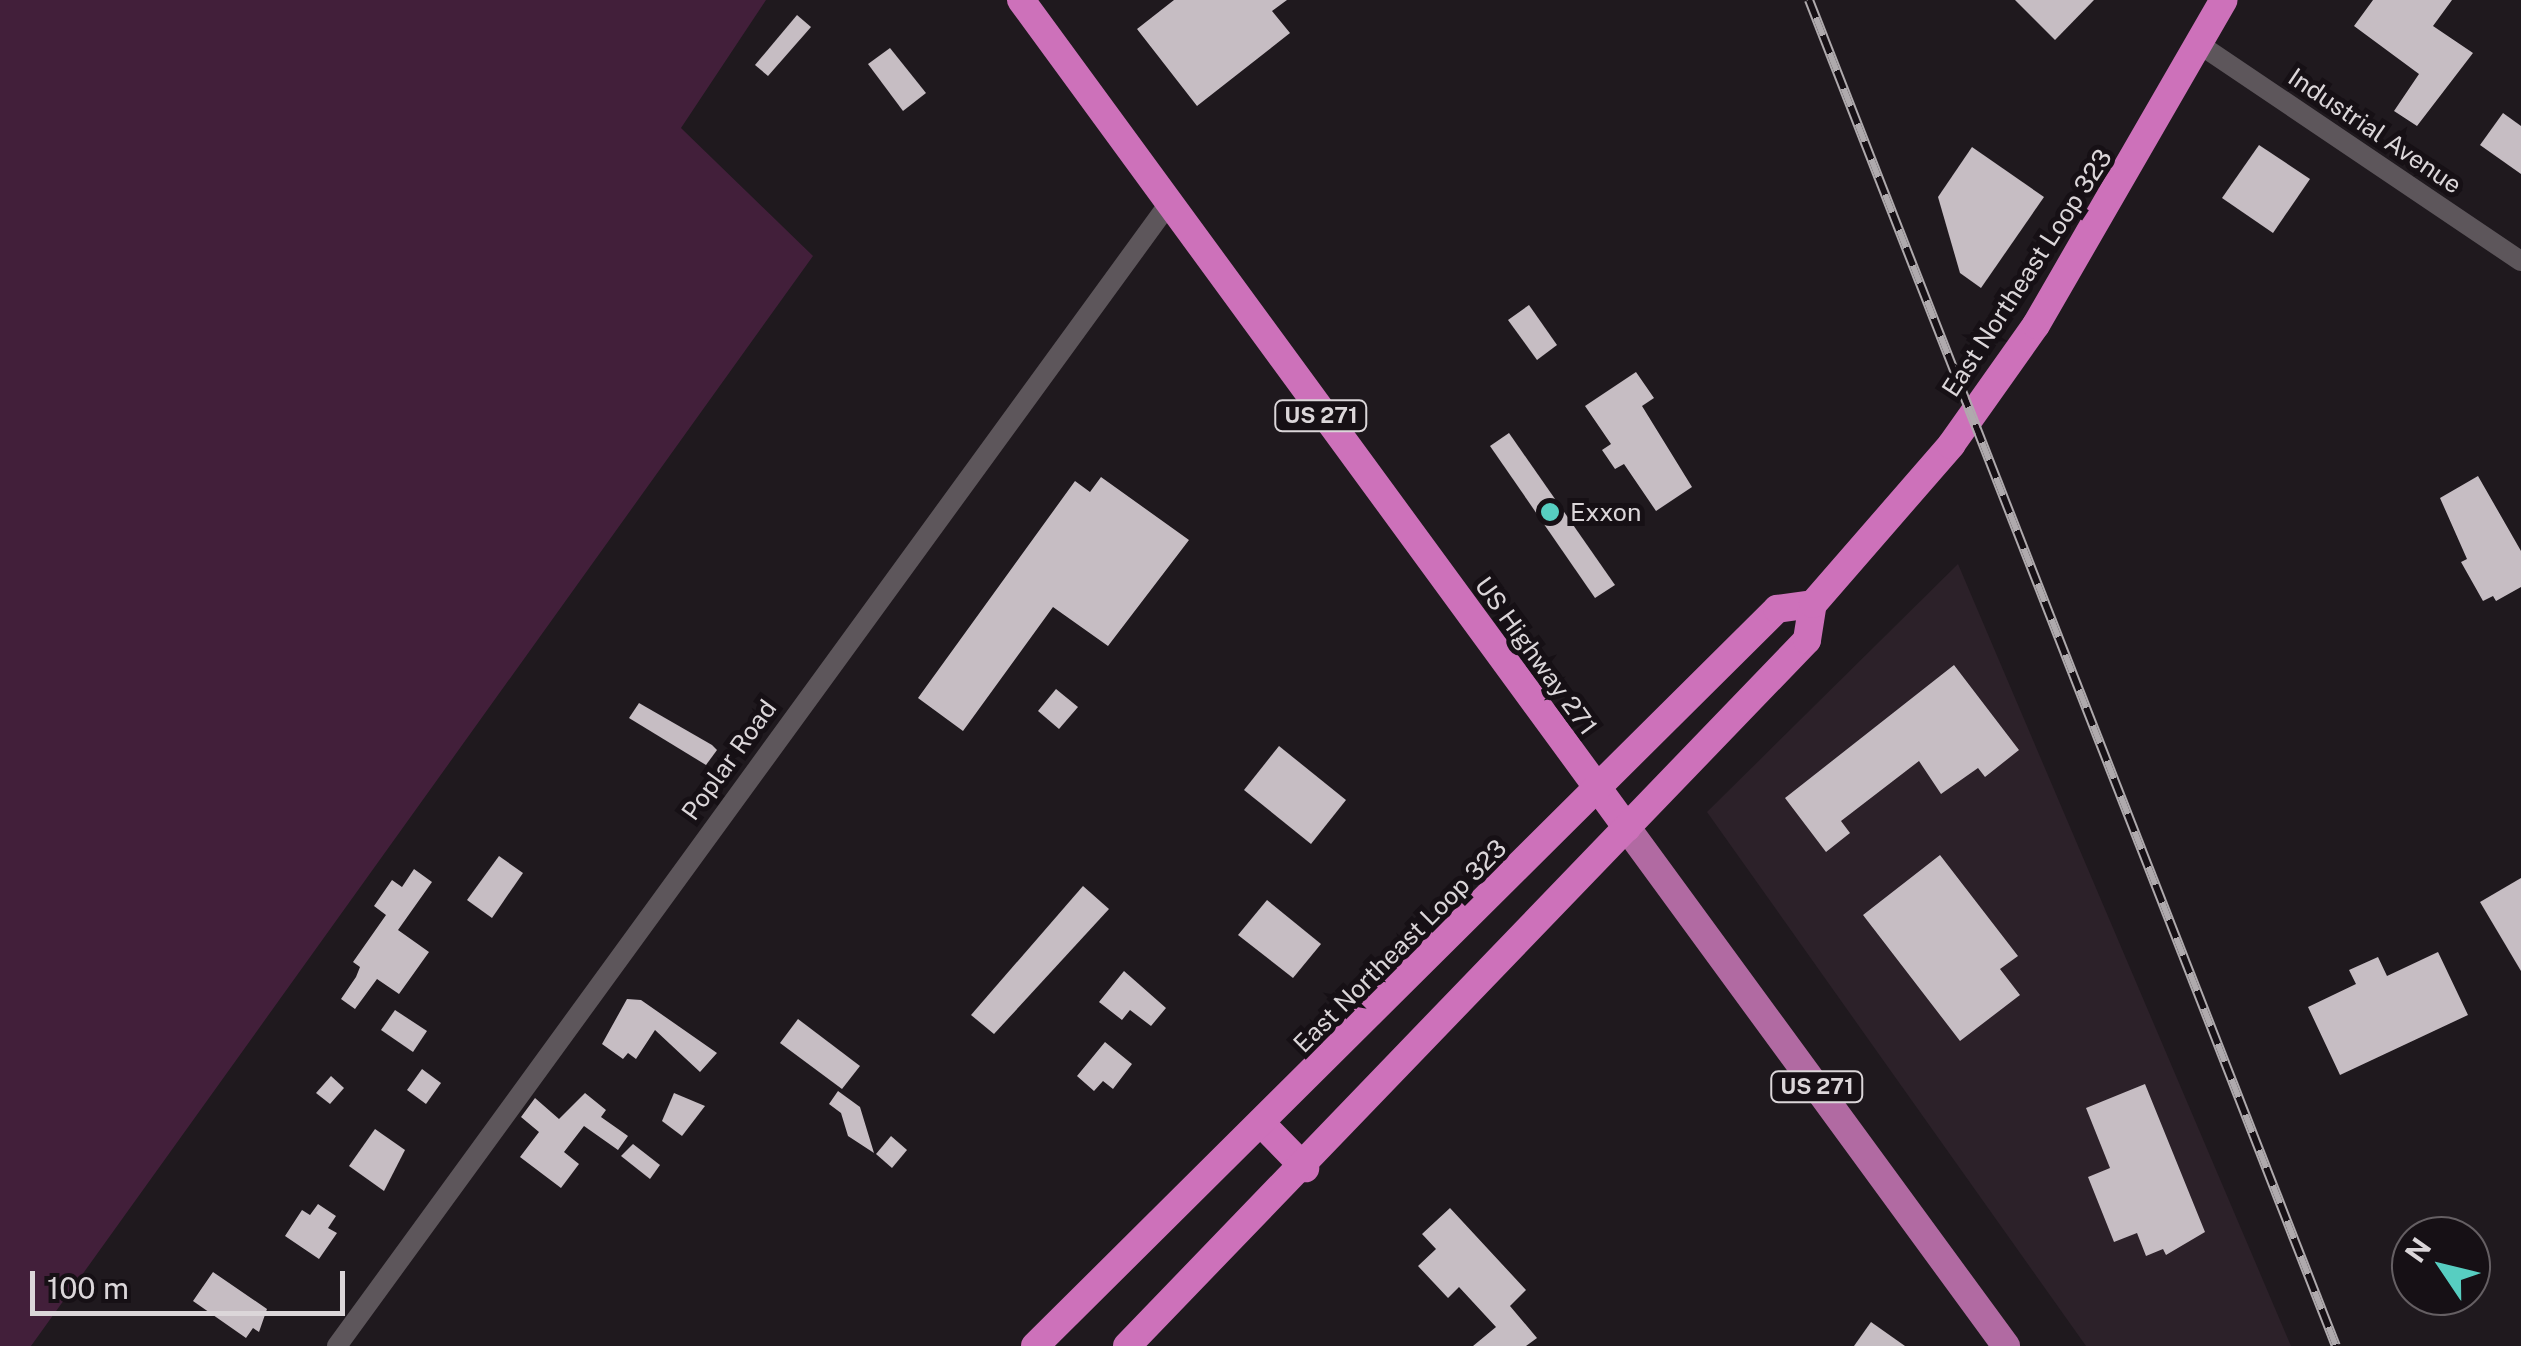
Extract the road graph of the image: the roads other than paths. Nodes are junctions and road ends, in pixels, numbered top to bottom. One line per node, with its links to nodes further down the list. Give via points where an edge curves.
1 (1020, 0): 4 (highway, US Highway 271 / US 271)
2 (2224, 0): 3 (highway, East Northeast Loop 323)
3 (2199, 44): 5 (street, Industrial Avenue); 6 (highway, East Northeast Loop 323, via 2014,358 1940,457)
4 (1166, 206): 7 (highway, US Highway 271 / US 271); 11 (street, Poplar Road)
5 (2521, 261)
6 (1813, 604): 7 (highway, East Northeast Loop 323, via 1777,609); 8 (highway, East Northeast Loop 323, via 1807,640)
7 (1599, 792): 8 (highway, US Highway 271 / US 271); 9 (highway, East Northeast Loop 323)
8 (1627, 828): 10 (highway, East Northeast Loop 323); 14 (main road, US Highway 271 / US 271)
9 (1262, 1124): 10 (highway); 12 (highway, East Northeast Loop 323)
10 (1305, 1168): 13 (highway, East Northeast Loop 323)
11 (336, 1346)
12 (1035, 1346)
13 (1127, 1346)
14 (2006, 1346)

